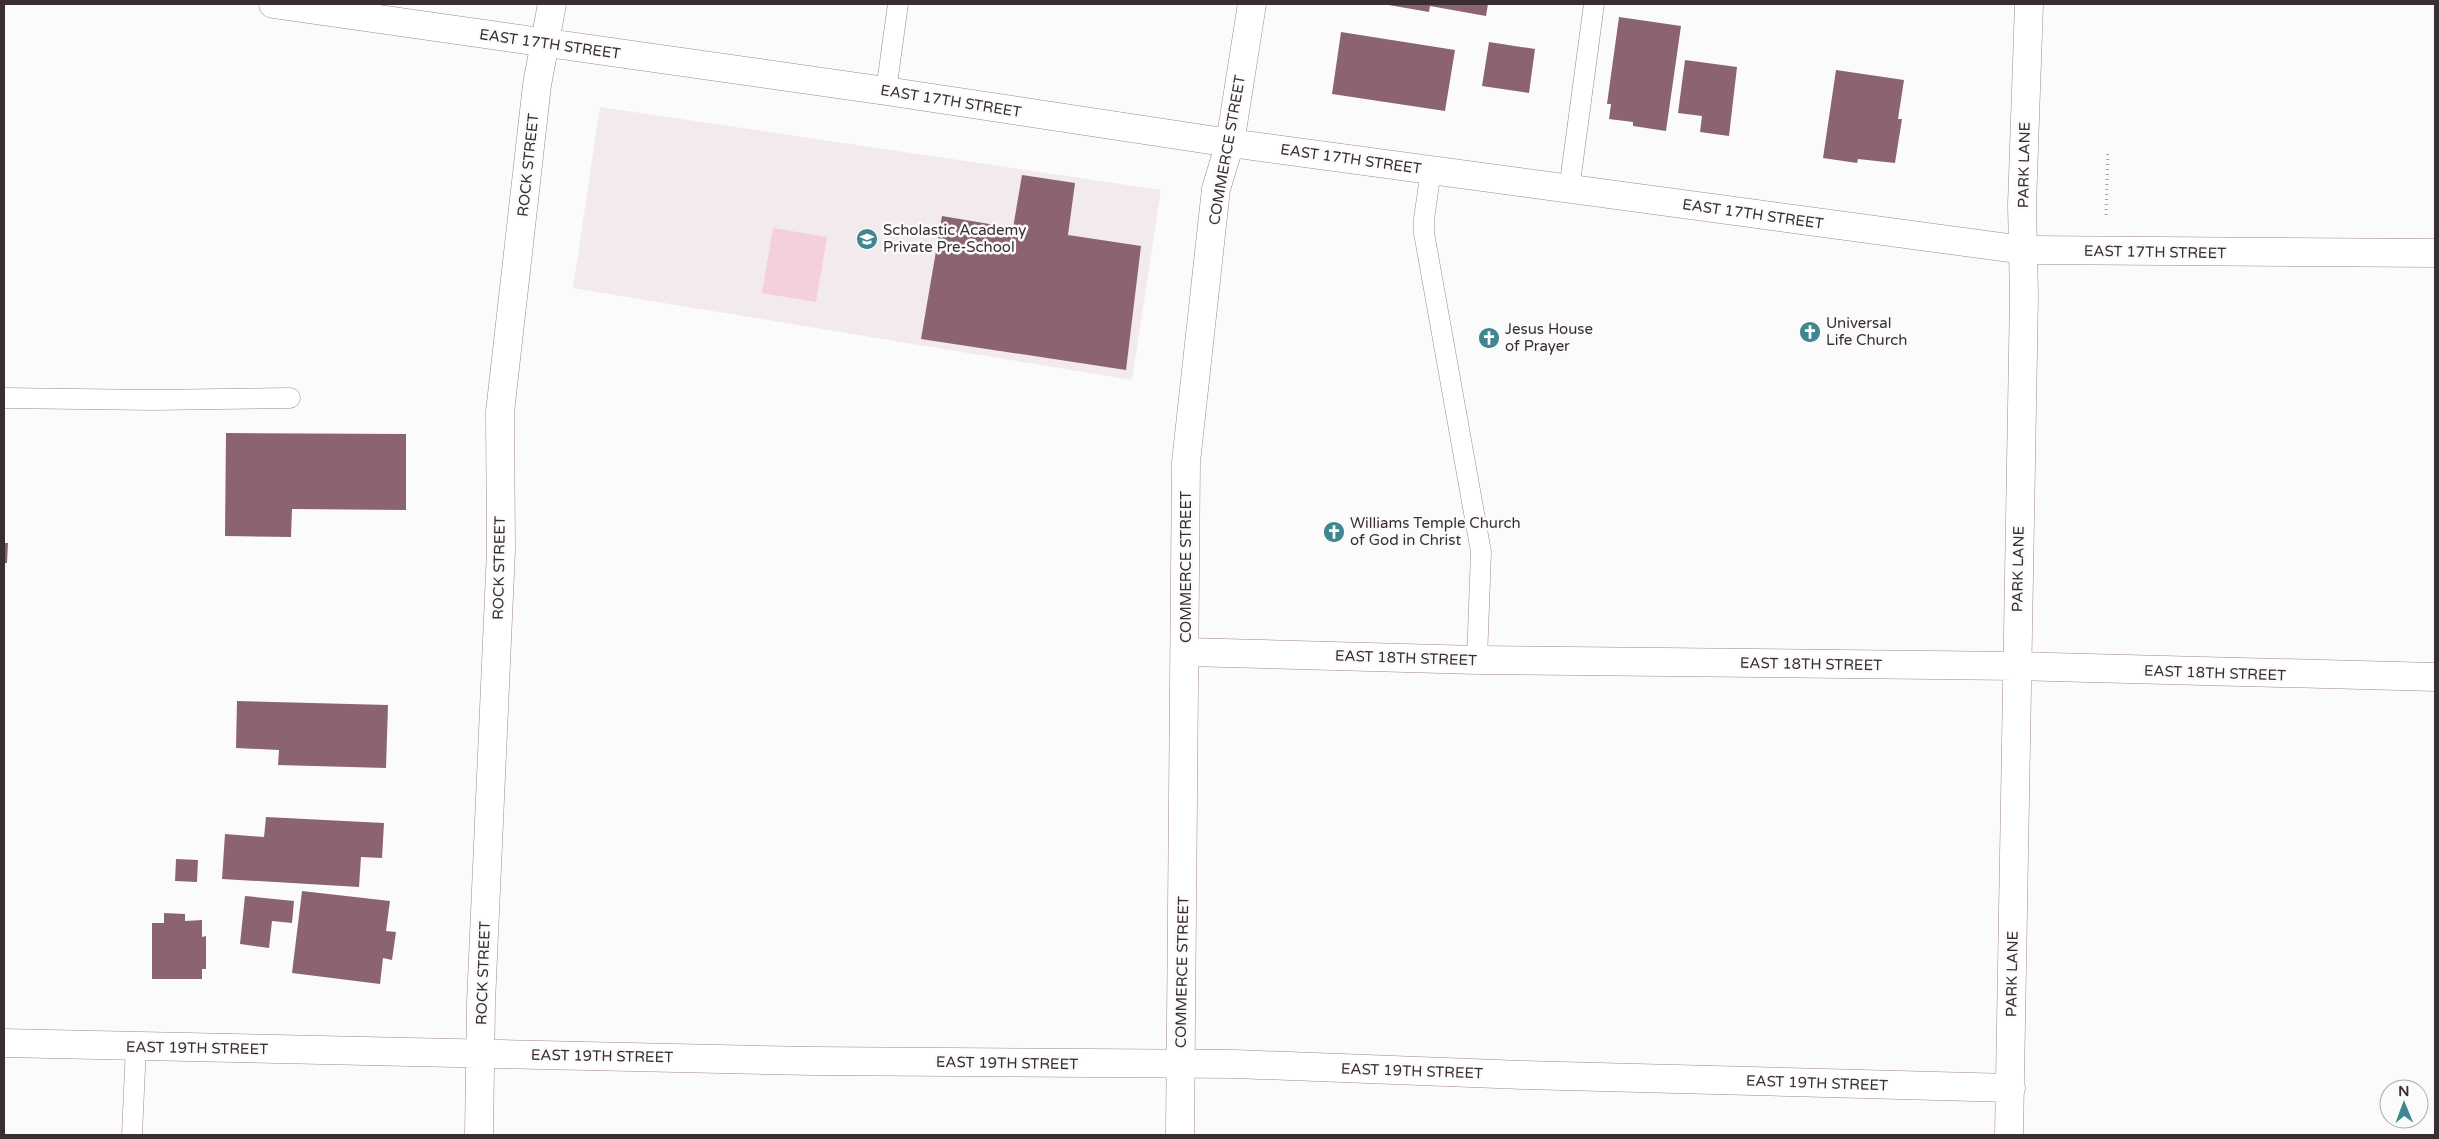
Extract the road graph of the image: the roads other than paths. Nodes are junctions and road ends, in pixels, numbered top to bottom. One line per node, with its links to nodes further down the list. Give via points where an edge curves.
1 (272, 4): 7 (street, EAST 17TH STREET)
2 (552, 4): 7 (street, ROCK STREET)
3 (898, 4): 8 (lane)
4 (1252, 4): 9 (street, COMMERCE STREET)
5 (1594, 4): 11 (lane)
6 (2029, 4): 12 (street, PARK LANE, via 2022,205)
7 (544, 44): 8 (street, EAST 17TH STREET); 22 (street, ROCK STREET, via 500,412 501,550)
8 (886, 91): 9 (street, EAST 17TH STREET)
9 (1230, 143): 10 (street, EAST 17TH STREET); 16 (street, COMMERCE STREET, via 1216,188 1186,462)
10 (1431, 170): 11 (street, EAST 17TH STREET); 17 (lane, via 1424,233 1481,552)
11 (1570, 190): 12 (street, EAST 17TH STREET)
12 (2024, 250): 13 (street, EAST 17TH STREET); 18 (street, PARK LANE)
13 (2435, 253)
14 (4, 398): 15 (lane)
15 (290, 398)
16 (1186, 652): 17 (street, EAST 18TH STREET); 23 (street, COMMERCE STREET)
17 (1477, 660): 18 (street, EAST 18TH STREET)
18 (2016, 666): 19 (street, EAST 18TH STREET); 24 (street, PARK LANE)
19 (2435, 677)
20 (4, 1043): 21 (street, EAST 19TH STREET)
21 (136, 1046): 22 (street, EAST 19TH STREET); 25 (lane)
22 (480, 1053): 23 (street, EAST 19TH STREET, via 802,1061); 26 (street, ROCK STREET)
23 (1181, 1064): 24 (street, EAST 19TH STREET); 27 (street, COMMERCE STREET)
24 (2011, 1088): 28 (street, PARK LANE)
25 (132, 1135)
26 (479, 1135)
27 (1180, 1135)
28 (2010, 1135)

